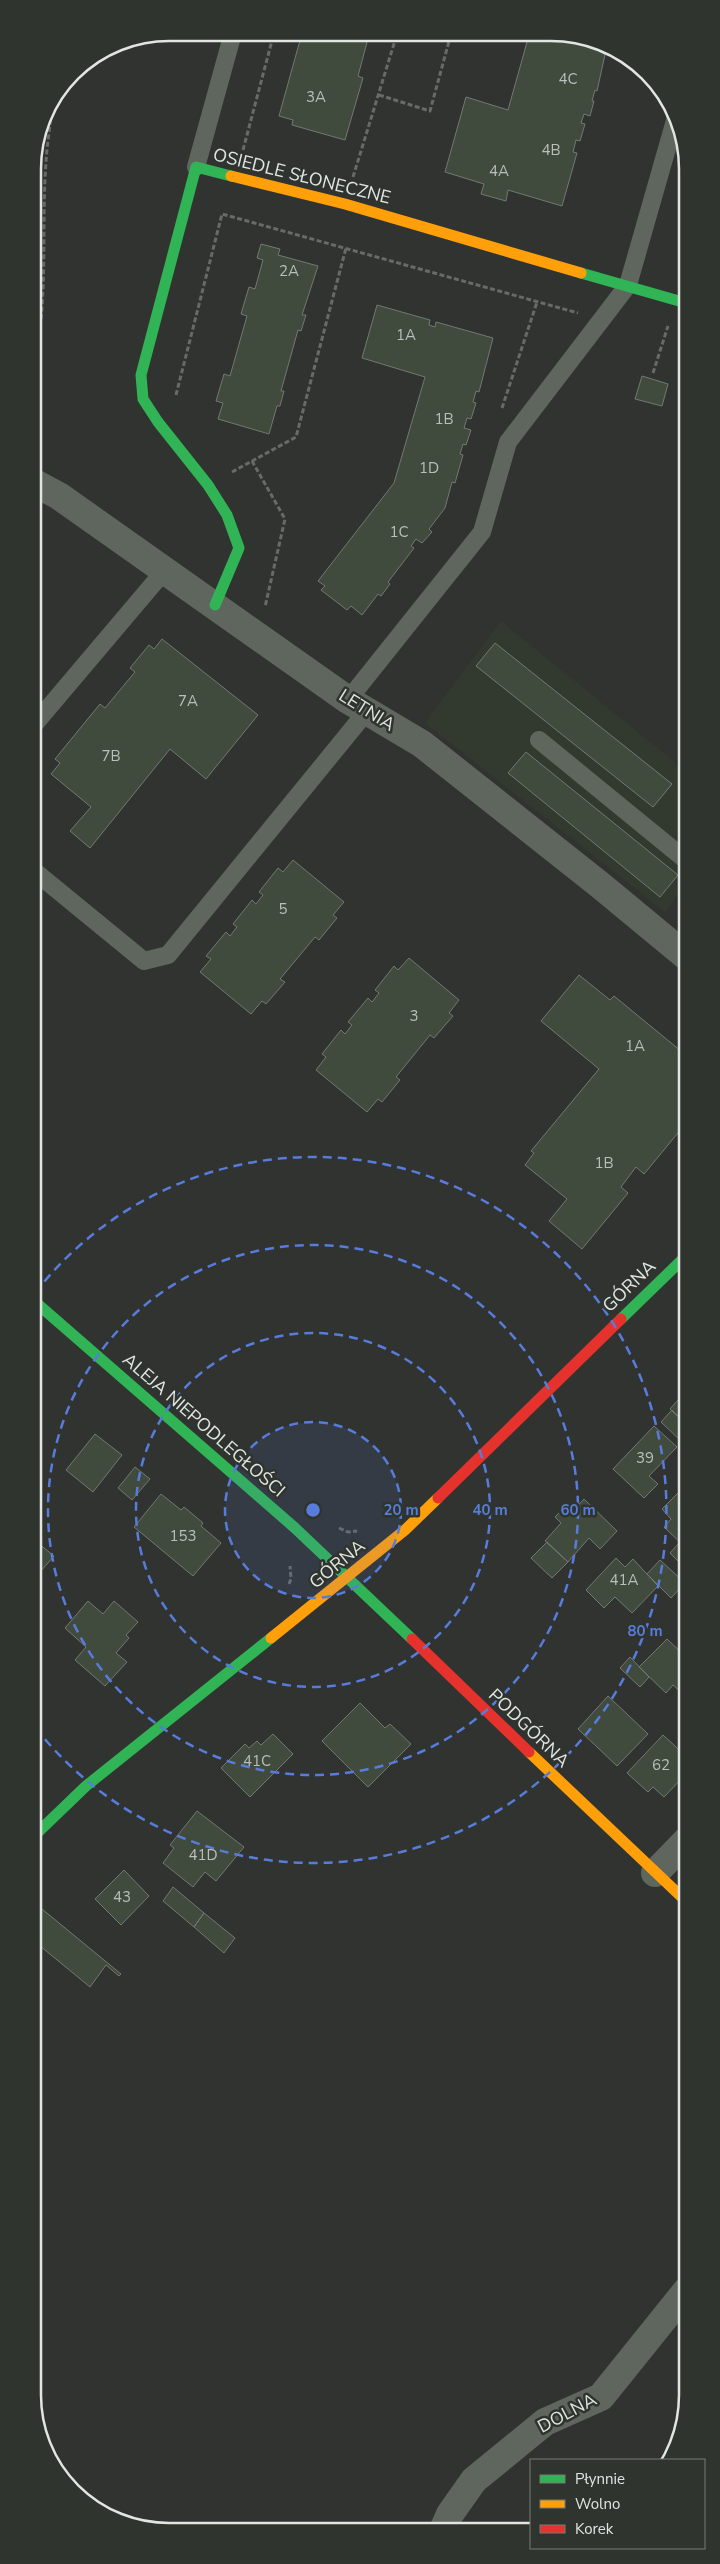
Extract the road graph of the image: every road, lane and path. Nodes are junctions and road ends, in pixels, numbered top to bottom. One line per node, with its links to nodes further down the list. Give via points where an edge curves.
1 (231, 41): 8 (lane)
2 (272, 41): 9 (path)
3 (394, 41): 5 (path)
4 (450, 41): 5 (path, via 430,111)
5 (379, 95): 10 (path)
6 (51, 121): 14 (path, via 46,162)
7 (672, 130): 12 (lane)
8 (196, 167): 9 (street, OSIEDLE SŁONECZNE); 25 (street, OSIEDLE SŁONECZNE, via 140,375 144,399 208,485 239,548)
9 (236, 178): 10 (street, OSIEDLE SŁONECZNE)
10 (345, 204): 12 (street, OSIEDLE SŁONECZNE)
11 (346, 248): 15 (path); 19 (path, via 222,214); 21 (path, via 296,437)
12 (628, 285): 13 (street, OSIEDLE SŁONECZNE); 16 (lane)
13 (679, 300)
14 (42, 301)
15 (538, 302): 16 (path, via 583,315); 20 (path)
16 (611, 308): 27 (lane, via 508,442 482,532)
17 (670, 320): 18 (path)
18 (653, 373)
19 (175, 396)
20 (500, 416)
21 (252, 461): 22 (path); 26 (path, via 285,519)
22 (228, 474)
23 (42, 487): 24 (street, LETNIA)
24 (165, 570): 25 (street, LETNIA); 28 (lane)
25 (215, 605): 27 (street, LETNIA)
26 (264, 613)
27 (358, 705): 31 (lane, via 168,956 144,960); 32 (street, LETNIA, via 422,744)
28 (42, 716)
29 (539, 740): 30 (lane)
30 (679, 854)
31 (42, 877)
32 (679, 950)
33 (679, 1263): 35 (street, GÓRNA, via 406,1530)
34 (41, 1307): 35 (street, ALEJA NIEPODLEGŁOŚCI)
35 (349, 1577): 36 (street, GÓRNA, via 86,1786); 38 (street, PODGÓRNA)
36 (41, 1830)
37 (678, 1849): 38 (street)
38 (655, 1872): 39 (street, PODGÓRNA)
39 (678, 1894)
40 (678, 2301): 41 (street, DOLNA, via 600,2396 545,2422 474,2480)
41 (446, 2523)

